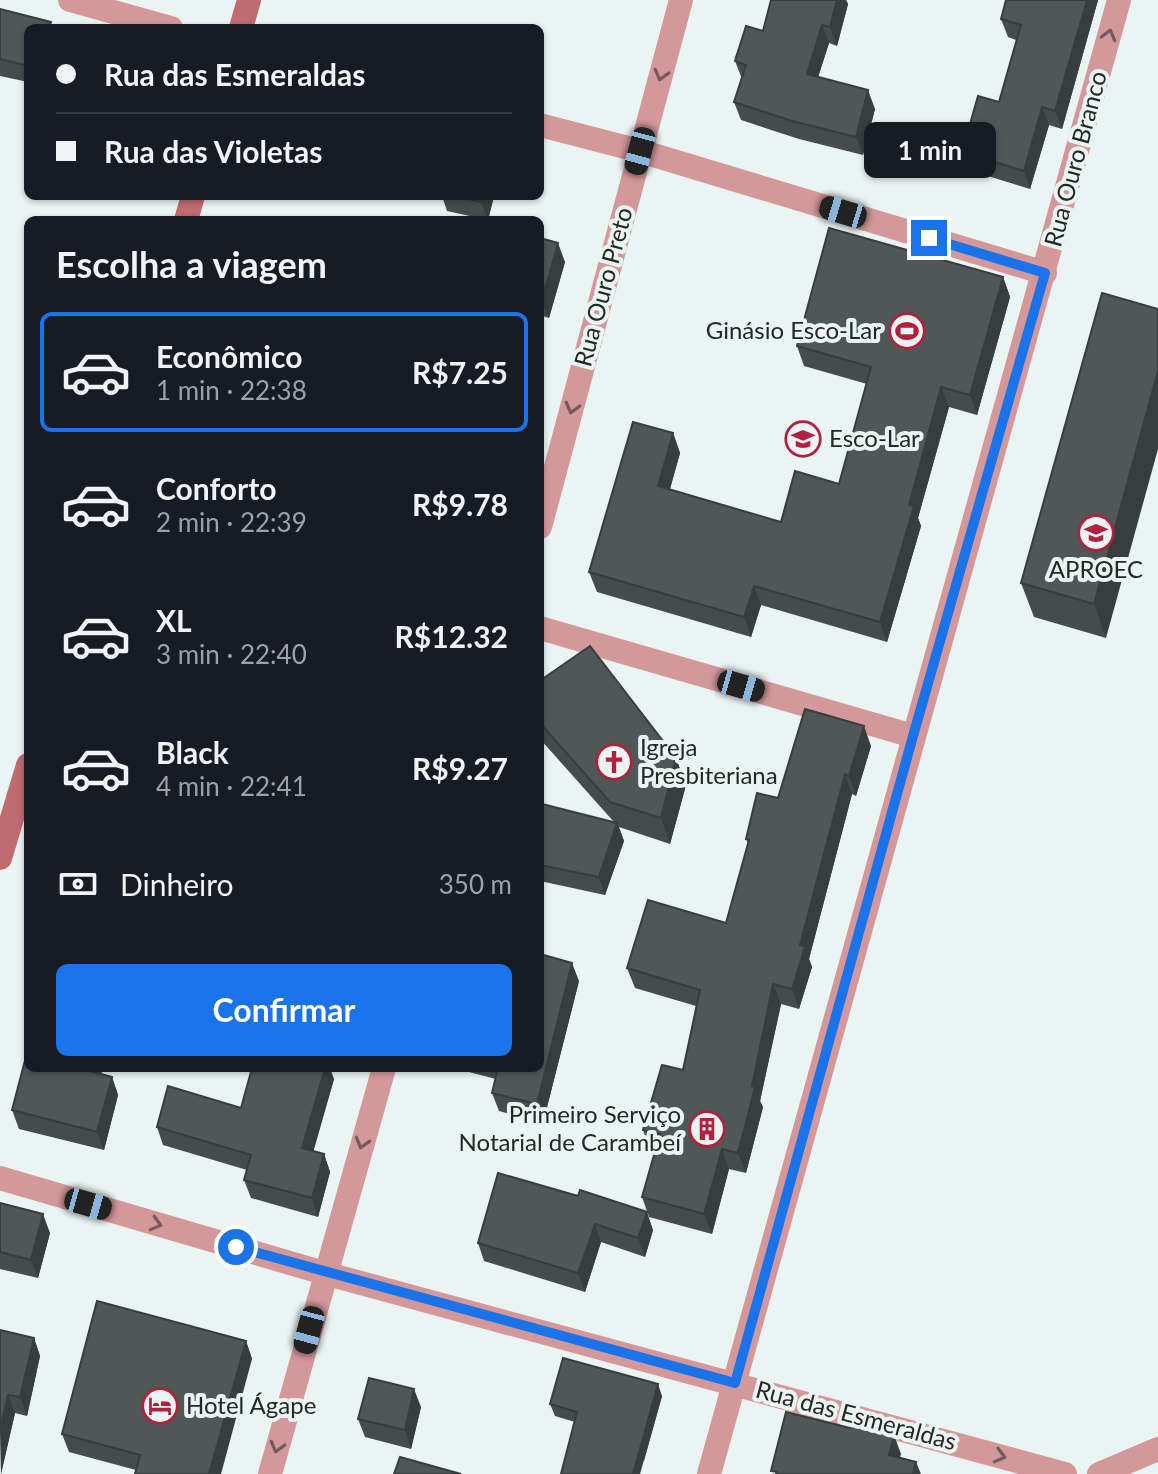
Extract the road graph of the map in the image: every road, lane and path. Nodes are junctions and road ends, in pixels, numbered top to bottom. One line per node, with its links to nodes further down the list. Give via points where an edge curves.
1 (70, 0): 5 (street)
2 (249, 0): 6 (street)
3 (681, 0): 8 (street, Rua Ouro Preto, one-way to 8)
4 (1119, 0): 9 (street, Rua Ouro Branco, one-way to 4)
5 (157, 24)
6 (242, 24)
7 (544, 126): 8 (street)
8 (640, 151): 9 (street); 10 (street, Rua Ouro Preto, one-way to 10)
9 (1045, 273): 12 (street, Rua Ouro Branco)
10 (544, 512)
11 (544, 629): 12 (street)
12 (913, 736): 18 (street, Rua Ouro Branco)
13 (24, 778): 14 (street)
14 (0, 858)
15 (383, 1072): 17 (street, one-way to 17)
16 (0, 1178): 17 (street, Rua das Esmeraldas, one-way to 17)
17 (324, 1273): 18 (street, Rua das Esmeraldas); 20 (street, one-way to 20)
18 (735, 1383): 21 (street, Rua Ouro Branco); 22 (street, Rua das Esmeraldas, one-way to 22)
19 (1158, 1449): 23 (street)
20 (270, 1474)
21 (709, 1474)
22 (1065, 1474)
23 (1099, 1474)

